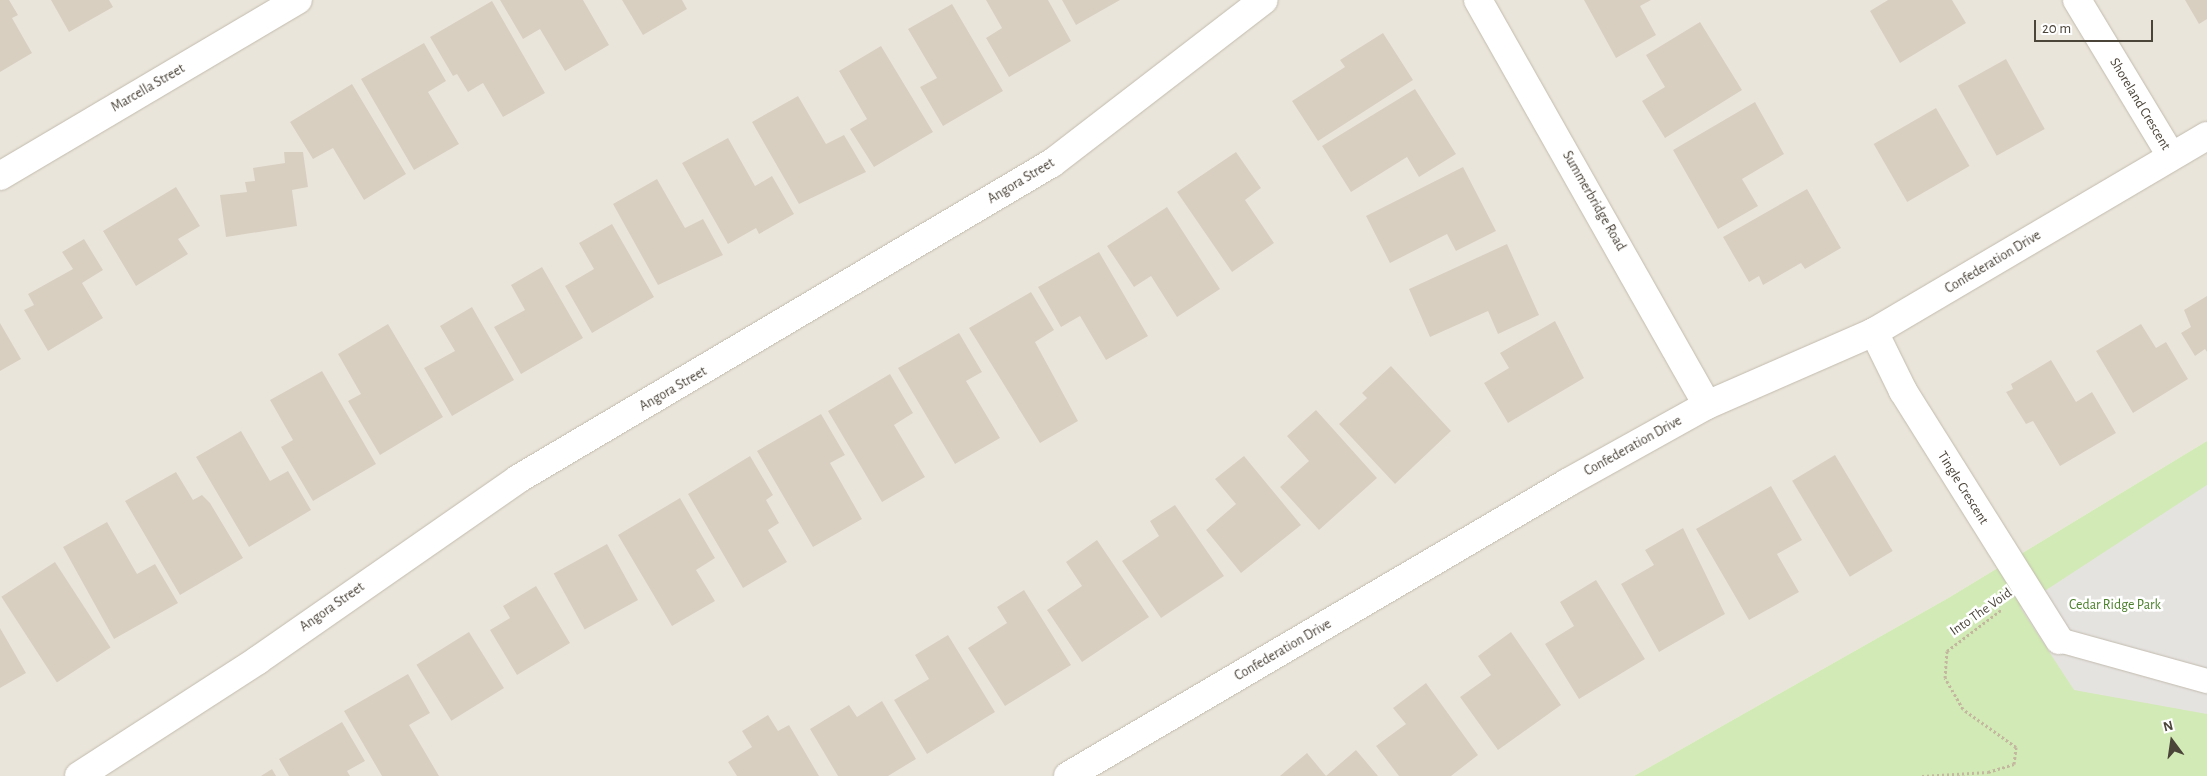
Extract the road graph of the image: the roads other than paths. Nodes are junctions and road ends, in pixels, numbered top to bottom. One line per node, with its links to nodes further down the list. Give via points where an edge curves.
1 (298, 0): 7 (street, Marcella Street)
2 (1264, 0): 12 (street, Angora Street, via 1052,163 518,479 258,660)
3 (1478, 0): 9 (street, Summerbridge Road)
4 (2077, 0): 6 (street, Shoreland Crescent)
5 (2207, 136): 6 (street, Confederation Drive)
6 (2171, 156): 8 (street, Confederation Drive)
7 (0, 176)
8 (1874, 332): 9 (street, Confederation Drive); 10 (street, Tingle Crescent, via 1902,390)
9 (1707, 405): 13 (street, Confederation Drive)
10 (2059, 640): 11 (lane)
11 (2207, 681)
12 (79, 776)
13 (1068, 776)

